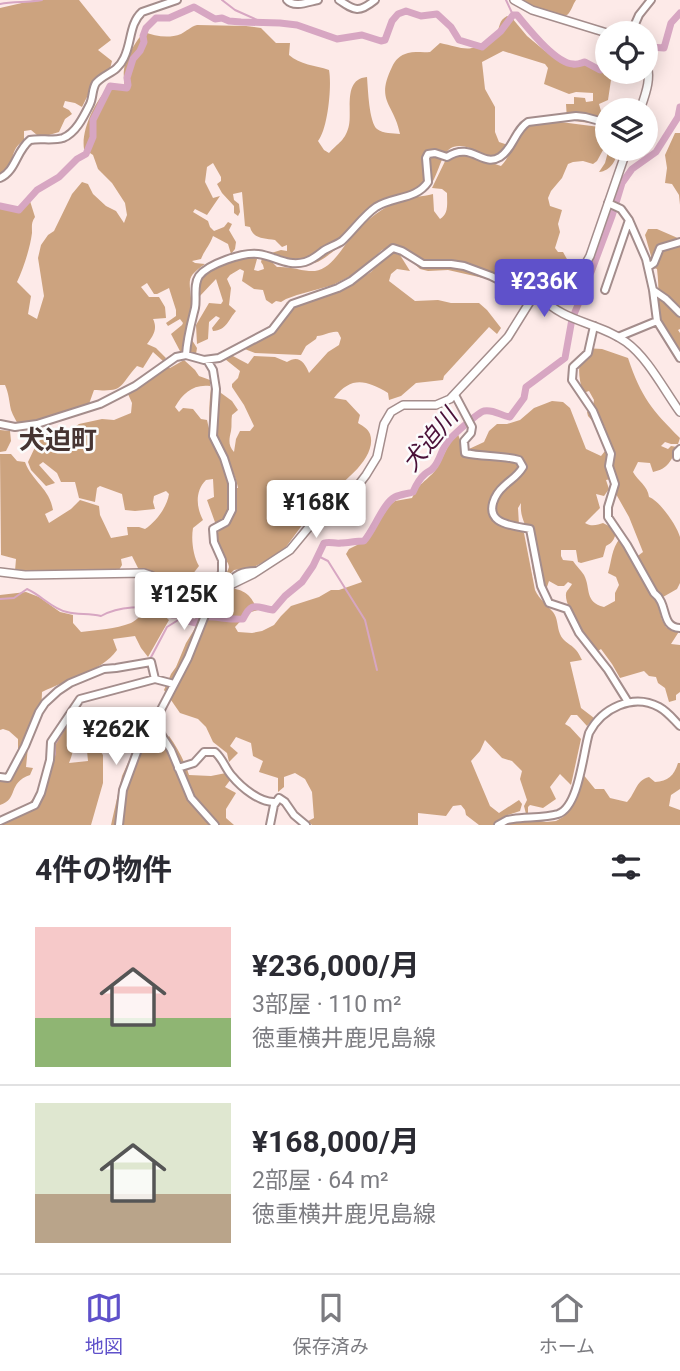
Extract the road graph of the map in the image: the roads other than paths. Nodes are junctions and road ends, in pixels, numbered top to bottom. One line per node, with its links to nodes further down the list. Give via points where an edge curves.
1 (177, 0): 12 (street, via 138,16 125,56 97,82 76,128 61,139 30,141 7,175)
2 (286, 0): 3 (street, via 298,5)
3 (318, 0)
4 (339, 0): 5 (street, via 359,10)
5 (375, 0)
6 (514, 0): 9 (main road)
7 (651, 0): 8 (street)
8 (636, 21)
9 (595, 29)
10 (595, 120): 25 (street, via 576,116 528,122 497,159 464,151 447,157 428,154 428,182 420,192 379,205 342,241 305,262 290,264 247,254 212,267 196,284)
11 (623, 161): 13 (main road)
12 (0, 178)
13 (608, 203): 14 (street); 19 (main road, via 581,272)
14 (629, 219): 16 (street); 17 (street)
15 (680, 242): 16 (street, via 660,248)
16 (648, 267): 18 (street)
17 (605, 289)
18 (653, 290): 21 (street); 22 (street)
19 (539, 295): 20 (main road); 23 (main road, via 568,317)
20 (528, 303): 27 (street, via 491,276 464,266 423,264 393,248 351,281 292,304 272,330); 28 (main road, via 508,337)
21 (680, 313)
22 (657, 321): 24 (street); 26 (street)
23 (594, 326): 24 (main road); 37 (street, via 588,353 571,374 611,454 609,466 615,484 608,517 660,599 668,623)
24 (618, 337): 29 (main road, via 641,356)
25 (186, 355): 27 (street); 30 (street, via 100,404 37,424)
26 (680, 358)
27 (207, 360): 34 (street, via 216,390 213,436 232,483 232,510 226,522 214,529 222,560)
28 (455, 395): 34 (main road, via 440,405 403,405 391,412 383,424 377,457 346,500 318,517 290,550); 40 (street, via 471,427 464,441 465,453 519,460 523,467 493,502 495,517 530,529 541,586 549,603 567,609 579,634)
29 (680, 412)
30 (0, 424)
31 (680, 449): 32 (street)
32 (677, 457)
33 (0, 572): 35 (main road, via 144,573)
34 (219, 592): 35 (main road); 36 (street)
35 (187, 593): 36 (street, via 200,607)
36 (208, 608): 39 (street)
37 (680, 628)
38 (155, 679): 39 (street); 44 (street, via 151,662 104,669 70,683 38,712 8,778); 46 (street, via 80,699 51,742 35,805)
39 (174, 684): 41 (street)
40 (628, 702): 42 (street, via 656,706); 51 (street, via 614,706 594,724 575,794 566,809)
41 (154, 723): 43 (street); 47 (street, via 128,772)
42 (680, 726)
43 (178, 768): 45 (street, via 194,763 204,752 215,752 248,790); 48 (street, via 191,798)
44 (0, 777)
45 (275, 802): 49 (street); 50 (street, via 285,802)
46 (0, 821)
47 (119, 825)
48 (215, 825)
49 (270, 825)
50 (306, 825)
51 (498, 825)

